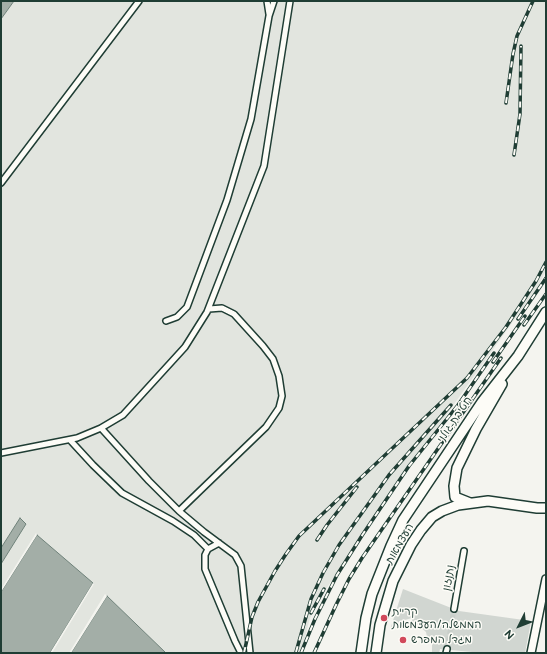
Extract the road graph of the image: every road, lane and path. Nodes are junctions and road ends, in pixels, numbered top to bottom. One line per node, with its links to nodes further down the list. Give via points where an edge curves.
1 (140, 1): 6 (street)
2 (267, 1): 5 (street)
3 (274, 1): 5 (street)
4 (290, 1): 7 (street, via 264,166)
5 (269, 16): 9 (street, via 251,119 227,200 188,307 177,317)
6 (1, 183)
7 (209, 309): 11 (street, via 185,347 122,415); 16 (street, via 222,308 234,314 263,346 273,359 282,396 279,408 266,427)
8 (546, 312): 10 (highway, חטיבת גולני)
9 (166, 321)
10 (518, 356): 14 (highway, via 457,468 455,497); 19 (highway, חטיבת גולני, via 482,402 411,507)
11 (101, 428): 12 (street); 16 (street)
12 (70, 440): 13 (street); 20 (street, via 122,493 173,521 194,535)
13 (1, 453)
14 (471, 504): 15 (highway, העצמאות, via 488,501); 27 (highway, העצמאות, via 438,514 428,521 411,545 386,602)
15 (542, 508): 17 (street)
16 (179, 512): 18 (street)
17 (546, 512)
18 (219, 543): 20 (street); 25 (street, via 235,554 241,566)
19 (391, 546): 26 (highway, העצמאות, via 372,594)
20 (208, 549): 24 (street, via 205,555 205,569)
21 (464, 551): 23 (street, נתנזון)
22 (546, 578): 28 (street)
23 (454, 609)
24 (241, 653)
25 (250, 653)
26 (361, 653)
27 (376, 653)
28 (532, 653)

